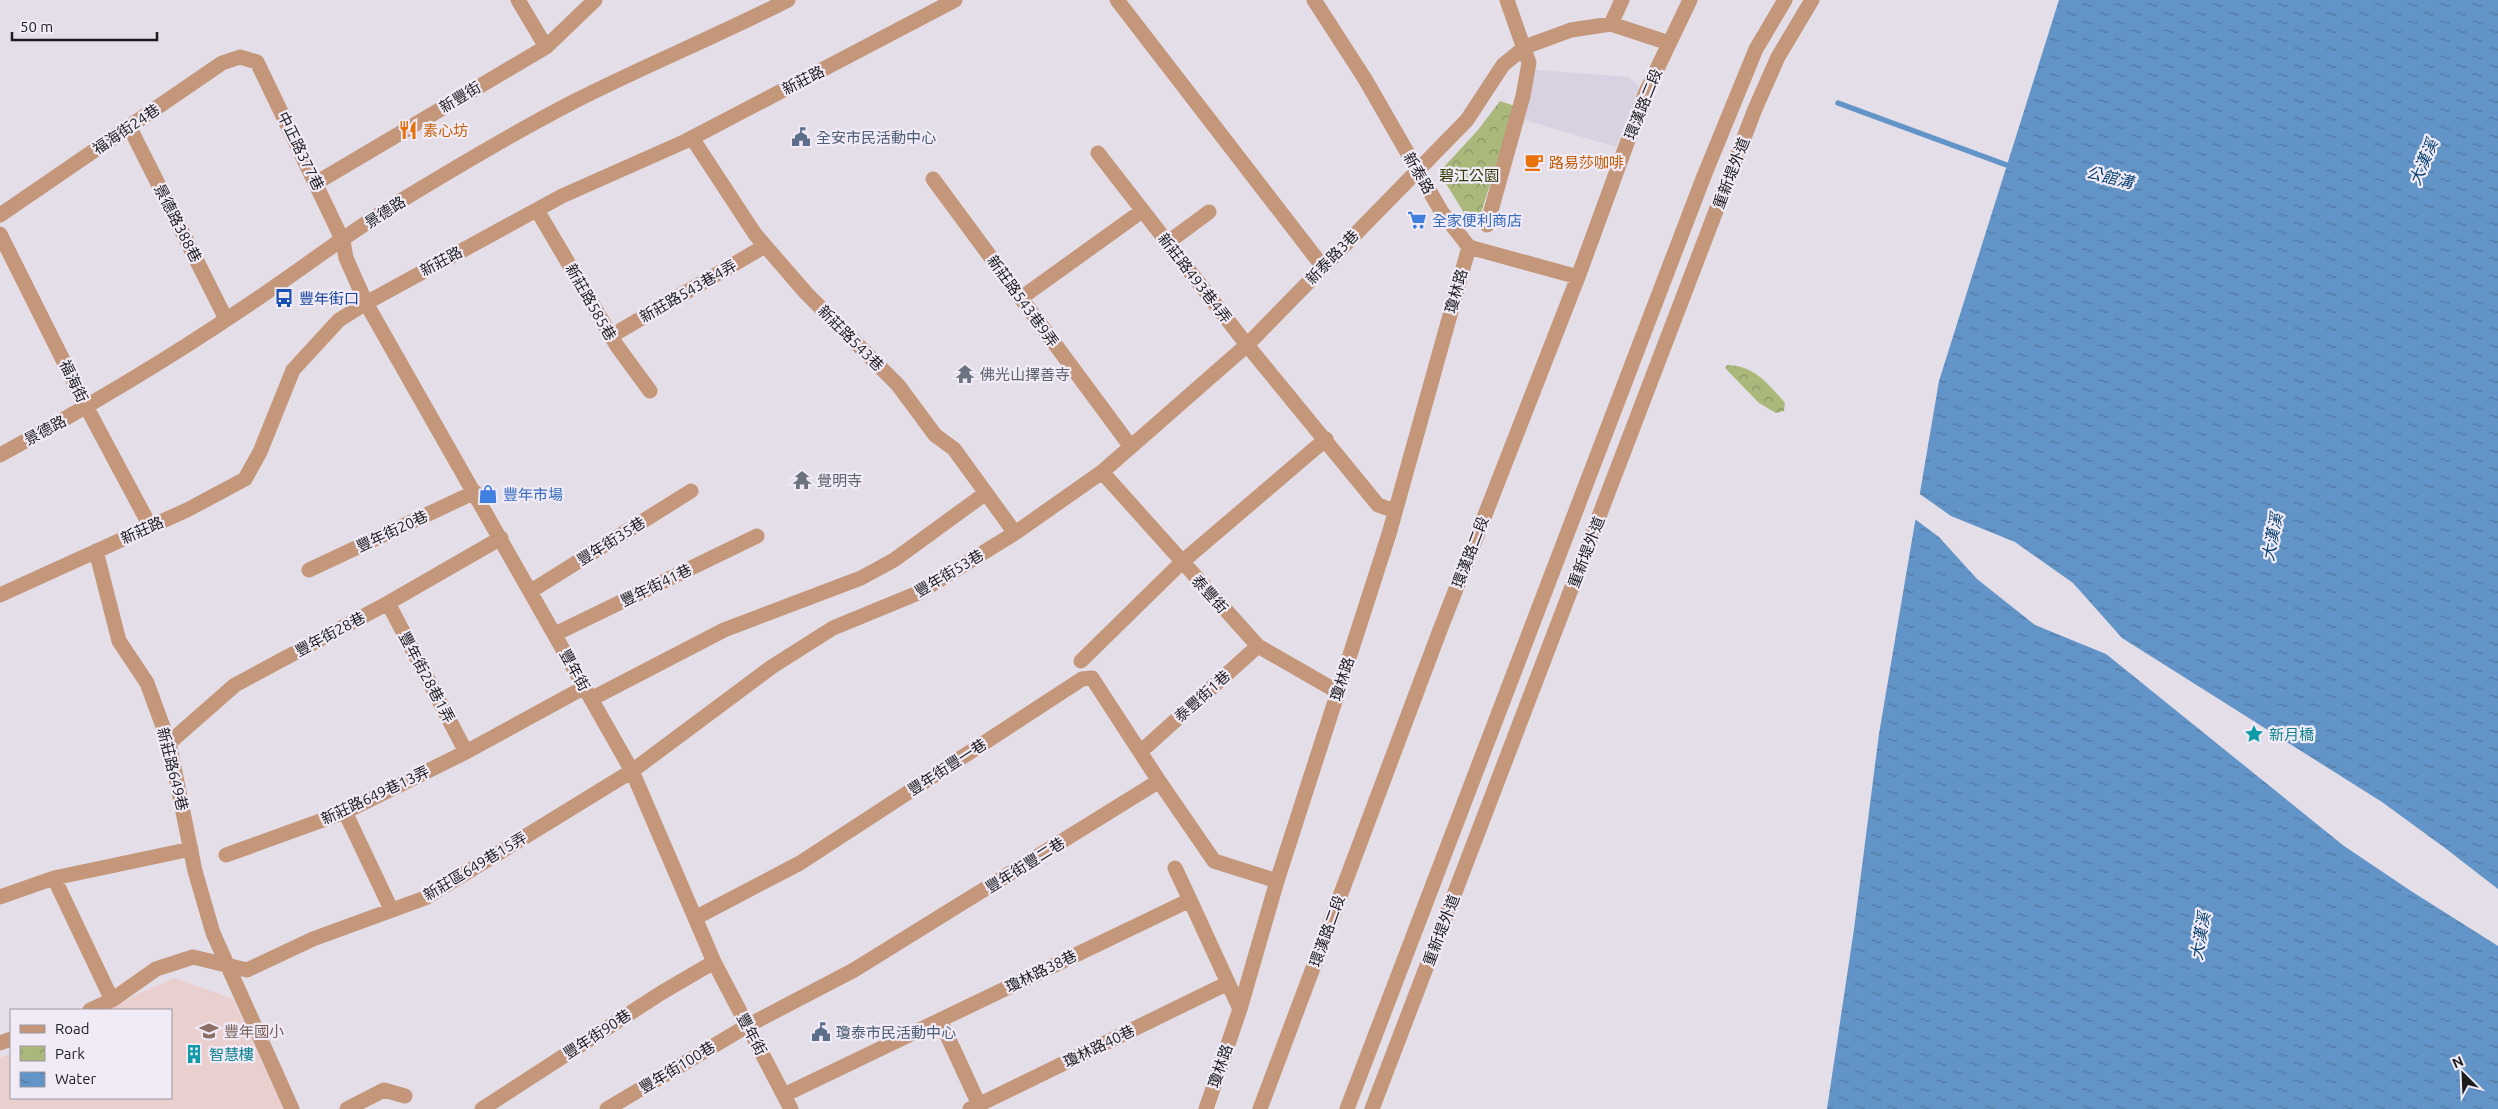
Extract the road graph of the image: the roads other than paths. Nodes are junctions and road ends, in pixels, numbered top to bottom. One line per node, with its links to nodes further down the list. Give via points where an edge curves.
1 (518, 0): 14 (street)
2 (595, 0): 14 (street, 新豐街)
3 (788, 0): 29 (street, 景德路, via 571,103 400,202)
4 (955, 0): 18 (street, 新莊路)
5 (1116, 0): 33 (street)
6 (1314, 0): 20 (street, 新泰路)
7 (1507, 0): 15 (street)
8 (1622, 0): 12 (street)
9 (1690, 0): 13 (street, 環漢路二段)
10 (1785, 0): 98 (street, 重新堤外道, via 1756,49 1704,176)
11 (1812, 0): 99 (street, 重新堤外道, via 1778,57 1755,109)
12 (1611, 24): 13 (street); 15 (street, 新泰路3巷, via 1571,30)
13 (1669, 43): 34 (street, 環漢路二段, via 1645,94)
14 (546, 47): 22 (street, 新豐街)
15 (1525, 47): 20 (street, 新泰路3巷, via 1503,64 1467,120); 27 (street, via 1529,63 1524,88)
16 (257, 62): 17 (street, 福海街24巷, via 240,57 222,63); 22 (street, 中正路377巷)
17 (129, 126): 26 (street, 福海街24巷); 37 (street, 景德路388巷)
18 (692, 138): 23 (street, 新莊路); 31 (street, 新莊路543巷)
19 (1098, 153): 24 (street, 新莊路493巷4弄)
20 (1418, 170): 32 (street, 新泰路, via 1441,211); 33 (street, 新泰路3巷)
21 (933, 179): 35 (street, 新莊路543巷9弄)
22 (316, 183): 29 (street, 中正路377巷)
23 (537, 210): 36 (street, 新莊路); 38 (street, 新莊路585巷)
24 (1142, 211): 30 (street, 新莊路493巷4弄); 35 (street)
25 (1209, 212): 30 (street)
26 (0, 215)
27 (1487, 225)
28 (0, 234): 41 (street, 福海街)
29 (343, 240): 36 (street, 豐年街, via 346,258); 37 (street, 景德路)
30 (1167, 243): 39 (street, 新莊路493巷4弄)
31 (765, 246): 38 (street, 新莊路543巷4弄); 48 (street, 新莊路543巷, via 806,293 898,385 935,435 954,449)
32 (1468, 247): 34 (street); 49 (street, 瓊林路)
33 (1323, 266): 39 (street, 新泰路3巷)
34 (1578, 277): 97 (street, 環漢路二段, via 1440,630)
35 (1021, 298): 43 (street, 新莊路543巷9弄)
36 (366, 303): 47 (street, 豐年街); 50 (street, 新莊路, via 339,320 293,370 246,479)
37 (226, 319): 41 (street, 景德路)
38 (611, 336): 40 (street, 新莊路585巷)
39 (1247, 345): 42 (street, 新莊路493巷4弄); 43 (street, 豐年街53巷)
40 (650, 391)
41 (87, 408): 44 (street, 景德路); 50 (street, 福海街)
42 (1326, 439): 49 (street, 新莊路493巷4弄, via 1378,505); 55 (street)
43 (1131, 447): 45 (street, 豐年街53巷)
44 (0, 454)
45 (1102, 472): 51 (street, 豐年街53巷); 55 (street, 泰豐街)
46 (691, 491): 57 (street, 豐年街35巷)
47 (475, 492): 53 (street, 豐年街); 56 (street, 豐年街20巷)
48 (986, 493): 51 (street, 新莊路543巷); 64 (street, via 894,560 861,578 724,630)
49 (1395, 511): 63 (street, 瓊林路)
50 (150, 526): 54 (street, 新莊路)
51 (1015, 533): 68 (street, 豐年街53巷, via 918,593 833,628 773,666)
52 (758, 536): 60 (street, 豐年街41巷)
53 (501, 538): 57 (street, 豐年街); 59 (street, 豐年街28巷)
54 (96, 551): 58 (street, 新莊路); 65 (street, 新莊路649巷, via 119,641 147,683)
55 (1182, 562): 61 (street, 泰豐街); 62 (street)
56 (309, 570)
57 (531, 591): 60 (street, 豐年街)
58 (0, 595)
59 (388, 603): 65 (street, 豐年街28巷, via 235,685); 67 (street, 豐年街28巷1弄)
60 (555, 634): 64 (street, 豐年街)
61 (1258, 646): 63 (street, 泰豐街); 66 (street, 泰豐街1巷)
62 (1081, 661)
63 (1338, 692): 75 (street, 瓊林路)
64 (588, 693): 67 (street, 新莊路649巷13弄); 68 (street, 豐年街)
65 (169, 743): 71 (street, 新莊路649巷)
66 (1147, 746)
67 (466, 752): 70 (street, 新莊路649巷13弄)
68 (632, 771): 78 (street, 新莊區649巷15弄, via 425,898); 79 (street, 豐年街)
69 (1159, 781): 75 (street, via 1214,861); 79 (street, 豐年街豐一巷, via 1092,678 1082,679 800,863); 87 (street, 豐年街豐二巷, via 854,970)
70 (345, 812): 72 (street, 新莊路649巷13弄); 78 (street)
71 (191, 849): 74 (street); 81 (street, 新莊路649巷, via 213,933)
72 (226, 855)
73 (1175, 868): 77 (street)
74 (54, 878): 76 (street); 83 (street)
75 (1277, 882): 85 (street, 瓊林路)
76 (0, 897)
77 (1190, 900): 82 (street); 86 (street, 瓊林路38巷)
78 (391, 909): 81 (street, 新莊區649巷15弄, via 312,939 247,970)
79 (695, 918): 80 (street, 豐年街)
80 (714, 962): 87 (street, 豐年街); 93 (street, 豐年街90巷)
81 (226, 965): 83 (street, 新莊區649巷15弄, via 193,957 156,969); 91 (street, 新莊路649巷)
82 (1228, 983): 85 (street); 90 (street, 瓊林路40巷)
83 (112, 1000): 84 (street, 新莊區649巷15弄)
84 (92, 1009)
85 (1240, 1009): 96 (street, 瓊林路)
86 (940, 1020): 88 (street, 瓊林路38巷); 90 (street)
87 (747, 1026): 88 (street, 豐年街); 94 (street, 豐年街100巷)
88 (784, 1095): 95 (street, 豐年街)
89 (405, 1096): 92 (street, via 384,1090)
90 (977, 1108)
91 (292, 1109)
92 (347, 1109)
93 (482, 1109)
94 (607, 1109)
95 (791, 1109)
96 (1206, 1109)
97 (1260, 1109)
98 (1347, 1109)
99 (1372, 1109)

